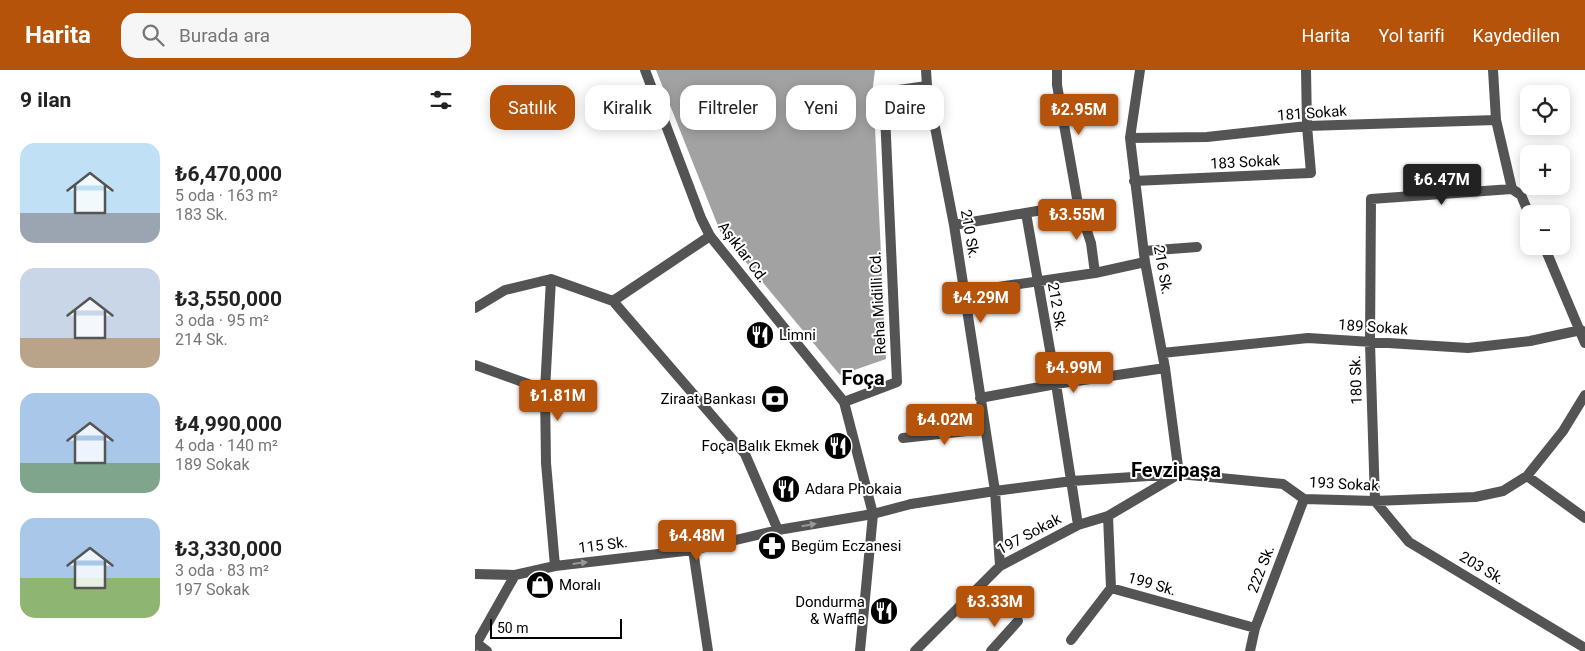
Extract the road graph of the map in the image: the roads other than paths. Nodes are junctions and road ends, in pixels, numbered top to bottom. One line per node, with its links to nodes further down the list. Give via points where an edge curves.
1 (645, 70): 19 (street, Aşıklar Cd.)
2 (926, 70): 7 (street)
3 (1057, 70): 15 (street)
4 (1140, 70): 12 (street, 216 Sk.)
5 (1306, 70): 9 (street)
6 (1493, 70): 8 (street)
7 (927, 85)
8 (1496, 120): 9 (street, 181 Sokak); 14 (street)
9 (1307, 126): 12 (street, 181 Sokak, via 1207,137); 13 (street, 183 Sokak, via 1311,173)
10 (886, 130): 39 (street, Reha Midilli Cd., via 897,382)
11 (935, 130): 18 (street, 210 Sk.)
12 (1130, 138): 13 (street, 216 Sk.)
13 (1134, 181): 22 (street, 216 Sk.)
14 (1512, 189): 16 (street, via 1521,195); 30 (street, 180 Sk., via 1371,198)
15 (1078, 204): 17 (street); 23 (street, via 1091,243)
16 (1525, 205)
17 (1026, 213): 18 (street); 25 (street, 212 Sk.)
18 (953, 225): 26 (street, 210 Sk.)
19 (710, 236): 27 (street); 39 (street, Aşıklar Cd.)
20 (1197, 247): 22 (street)
21 (1547, 255): 29 (street)
22 (1145, 257): 23 (street); 32 (street, 216 Sk.)
23 (1095, 273): 25 (street)
24 (551, 279): 27 (street); 28 (street, via 505,290); 36 (street)
25 (1037, 281): 26 (street); 35 (street, 212 Sk.)
26 (964, 292): 38 (street, 210 Sk.)
27 (613, 301): 52 (street, via 745,454)
28 (475, 308)
29 (1581, 330): 30 (street, 189 Sokak, via 1530,341 1468,348); 31 (street)
30 (1370, 343): 32 (street, 189 Sokak, via 1308,338); 47 (street, 180 Sk.)
31 (1585, 343)
32 (1162, 353): 34 (street, 216 Sk.)
33 (475, 365): 36 (street)
34 (1165, 368): 35 (street); 42 (street, 216 Sk.)
35 (1056, 384): 38 (street); 44 (street, 212 Sk.)
36 (545, 390): 54 (street)
37 (1585, 395): 43 (street, 193 Sokak, via 1563,431)
38 (980, 398): 40 (street, 210 Sk.)
39 (844, 402): 48 (street)
40 (985, 429): 41 (street); 45 (street, 210 Sk.)
41 (903, 438)
42 (1179, 474): 44 (street, 193 Sokak); 46 (street, 193 Sokak, via 1283,484); 49 (street, 197 Sokak)
43 (1527, 476): 47 (street, 193 Sokak, via 1503,490 1475,497); 50 (street)
44 (1072, 481): 45 (street, 193 Sokak); 51 (street, 212 Sk.)
45 (995, 491): 48 (street, 193 Sokak, via 911,504); 55 (street, 210 Sk.)
46 (1304, 498): 47 (street, 193 Sokak); 60 (street, 222 Sk.)
47 (1375, 501): 63 (street, 203 Sk., via 1409,542)
48 (873, 514): 52 (street, 115 Sk., one-way to 48); 66 (street)
49 (1108, 516): 51 (street, 197 Sokak); 58 (street, 199 Sk.)
50 (1585, 518)
51 (1078, 525): 55 (street, 197 Sokak)
52 (778, 530): 53 (street, 115 Sk.)
53 (693, 550): 54 (street, 115 Sk., one-way to 53); 65 (street)
54 (555, 566): 57 (street, 115 Sk.)
55 (1000, 566): 67 (street, 197 Sokak)
56 (475, 574): 57 (street, 115 Sk.)
57 (515, 575): 62 (street)
58 (1111, 588): 60 (street, 199 Sk.); 61 (street)
59 (1018, 621): 68 (street)
60 (1255, 628): 69 (street, 222 Sk.)
61 (1071, 640)
62 (476, 644): 64 (street)
63 (1585, 648)
64 (487, 651)
65 (708, 651)
66 (860, 651)
67 (915, 651)
68 (991, 651)
69 (1250, 651)

